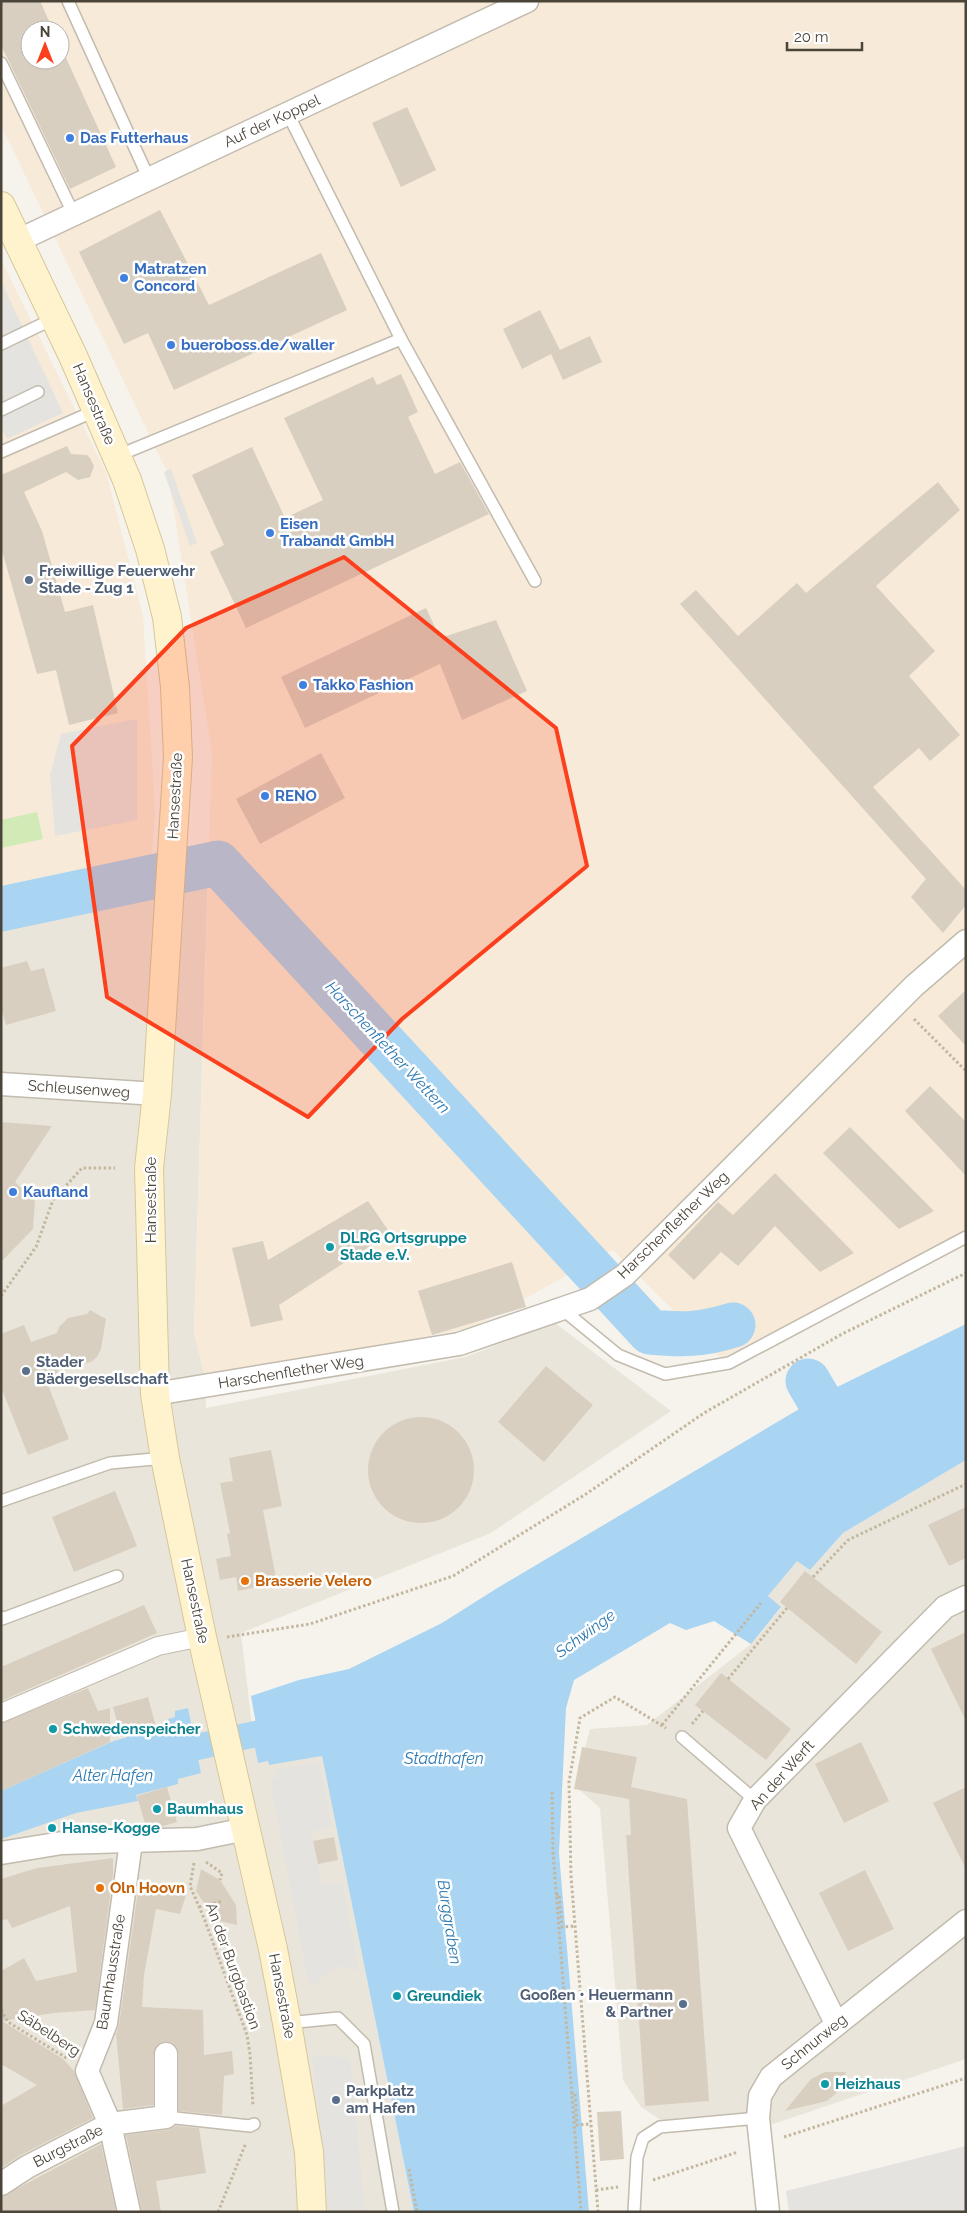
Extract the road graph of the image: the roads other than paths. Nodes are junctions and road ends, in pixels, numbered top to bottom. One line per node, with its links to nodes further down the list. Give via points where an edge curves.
1 (68, 1): 5 (lane)
2 (527, 1): 4 (street, Auf der Koppel)
3 (1, 63): 7 (lane)
4 (288, 114): 5 (street, Auf der Koppel); 10 (lane)
5 (149, 179): 7 (street, Auf der Koppel)
6 (2, 210): 8 (main road, Hansestraße)
7 (74, 215): 8 (street, Auf der Koppel)
8 (17, 241): 9 (main road, Hansestraße)
9 (55, 318): 11 (lane); 14 (main road, Hansestraße)
10 (401, 338): 16 (lane); 17 (lane)
11 (1, 344)
12 (38, 392): 13 (lane)
13 (1, 410)
14 (97, 410): 15 (lane); 16 (main road, Hansestraße)
15 (1, 452)
16 (117, 456): 20 (main road, Hansestraße, via 150,549 166,617 175,688 178,757)
17 (535, 580)
18 (966, 941): 22 (street, Harschenflether Weg, via 898,1002 624,1275 590,1300)
19 (1, 1084): 20 (street, Schleusenweg)
20 (157, 1094): 23 (main road, Hansestraße, via 149,1168)
21 (966, 1237): 22 (lane, via 729,1363 665,1374 618,1355)
22 (562, 1309): 23 (street, Harschenflether Weg, via 459,1344)
23 (155, 1394): 24 (main road, Hansestraße)
24 (165, 1458): 26 (lane, via 110,1463); 30 (main road, Hansestraße)
25 (1, 1488): 26 (lane)
26 (3, 1500)
27 (117, 1576): 29 (lane)
28 (966, 1597): 33 (street, An der Werft, via 945,1607)
29 (1, 1617)
30 (214, 1637): 31 (street, via 158,1646); 34 (main road, Hansestraße, via 217,1702)
31 (1, 1713)
32 (682, 1736): 33 (lane)
33 (755, 1800): 39 (street, An der Werft, via 739,1828)
34 (246, 1829): 35 (street, via 198,1839); 38 (main road, Hansestraße)
35 (131, 1842): 36 (street, via 62,1843); 43 (street, Baumhausstraße, via 106,2023 87,2071)
36 (1, 1853)
37 (966, 1921): 39 (street, Schnurweg)
38 (287, 2023): 47 (main road, Hansestraße, via 309,2152); 48 (lane, via 338,2018 364,2044)
39 (836, 2023): 42 (street, Schnurweg, via 771,2077 760,2096)
40 (166, 2054): 41 (street)
41 (166, 2116): 43 (street, Burgstraße); 44 (lane)
42 (758, 2118): 49 (lane, via 660,2127 643,2138 636,2157); 50 (street, Schnurweg)
43 (110, 2124): 45 (street, Burgstraße); 46 (street)
44 (254, 2124)
45 (1, 2184)
46 (129, 2212)
47 (312, 2212)
48 (393, 2212)
49 (634, 2212)
50 (768, 2212)

